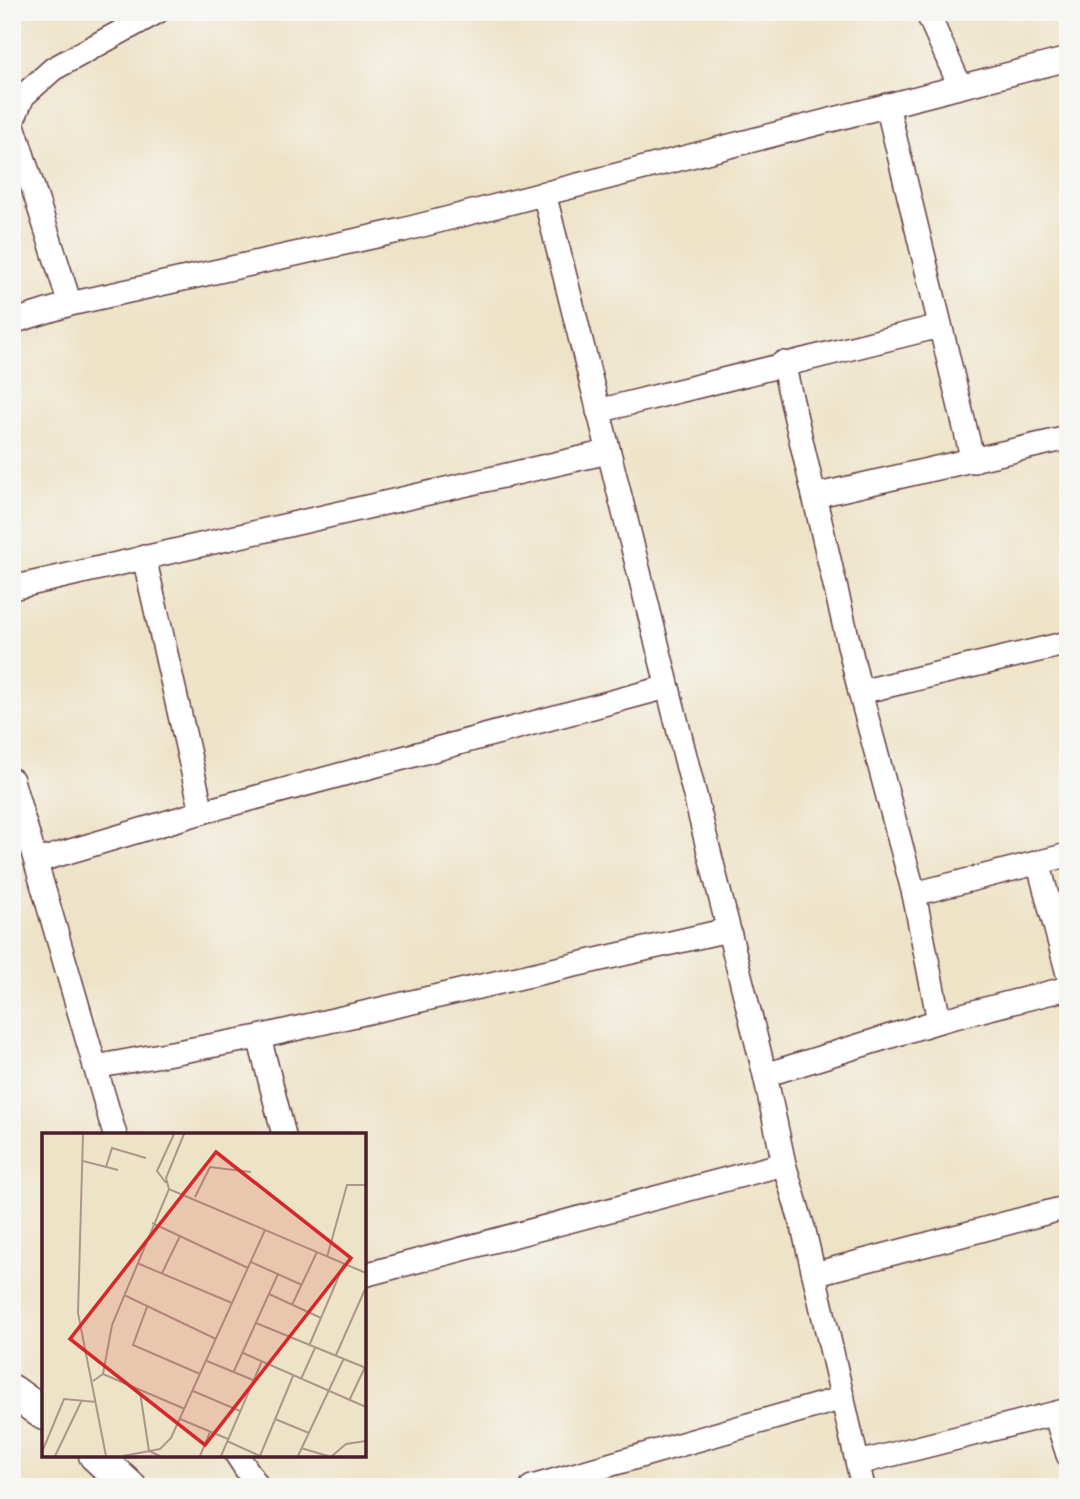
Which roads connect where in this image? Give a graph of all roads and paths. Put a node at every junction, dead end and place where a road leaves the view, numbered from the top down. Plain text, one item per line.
1 (157, 12) edge
2 (927, 12) edge
3 (1068, 59) edge
4 (960, 86) junction
5 (887, 105) junction
6 (12, 122) edge
7 (544, 193) junction
8 (71, 304) junction
9 (12, 322) edge
10 (940, 326) junction
11 (783, 363) junction
12 (598, 411) junction
13 (1068, 438) edge
14 (608, 452) junction
15 (973, 461) junction
16 (814, 496) junction
17 (144, 557) junction
18 (12, 588) edge
19 (1068, 643) edge
20 (667, 687) junction
21 (860, 692) junction
22 (12, 780) edge
23 (202, 812) junction
24 (1068, 855) edge
25 (37, 861) junction
26 (1038, 862) junction
27 (914, 894) junction
28 (728, 930) junction
29 (1068, 974) edge
30 (1068, 988) edge
31 (939, 1021) junction
32 (259, 1037) junction
33 (95, 1067) junction
34 (765, 1075) junction
35 (114, 1133) edge
36 (283, 1133) edge
37 (784, 1164) junction
38 (1068, 1207) edge
39 (366, 1274) edge
40 (814, 1274) junction
41 (12, 1391) edge
42 (843, 1398) junction
43 (42, 1412) edge
44 (1062, 1412) edge
45 (1068, 1455) edge
46 (97, 1457) edge
47 (238, 1457) edge
48 (858, 1463) junction
49 (544, 1485) edge
50 (130, 1487) edge
51 (258, 1487) edge
52 (863, 1487) edge

1 - 6 street
2 - 4 street
3 - 4 street
4 - 5 street
5 - 7 street
5 - 10 street
6 - 8 street
7 - 8 street
7 - 12 street
8 - 9 street
10 - 11 street
10 - 15 street
11 - 12 street
11 - 16 street
12 - 14 street
13 - 15 street
14 - 17 street
14 - 20 street
15 - 16 street
16 - 21 street
17 - 18 street
17 - 23 street
19 - 21 street
20 - 23 street
20 - 28 street
21 - 27 street
22 - 25 street
23 - 25 street
24 - 26 street
25 - 33 street
26 - 27 street
26 - 29 street
27 - 31 street
28 - 32 street
28 - 34 street
30 - 31 street
31 - 34 street
32 - 33 street
32 - 36 street
33 - 35 street
34 - 37 street
37 - 39 street
37 - 40 street
38 - 40 street
40 - 42 street
41 - 43 street
42 - 48 street
42 - 49 street
44 - 45 street
44 - 48 street
46 - 50 street
47 - 51 street
48 - 52 street

